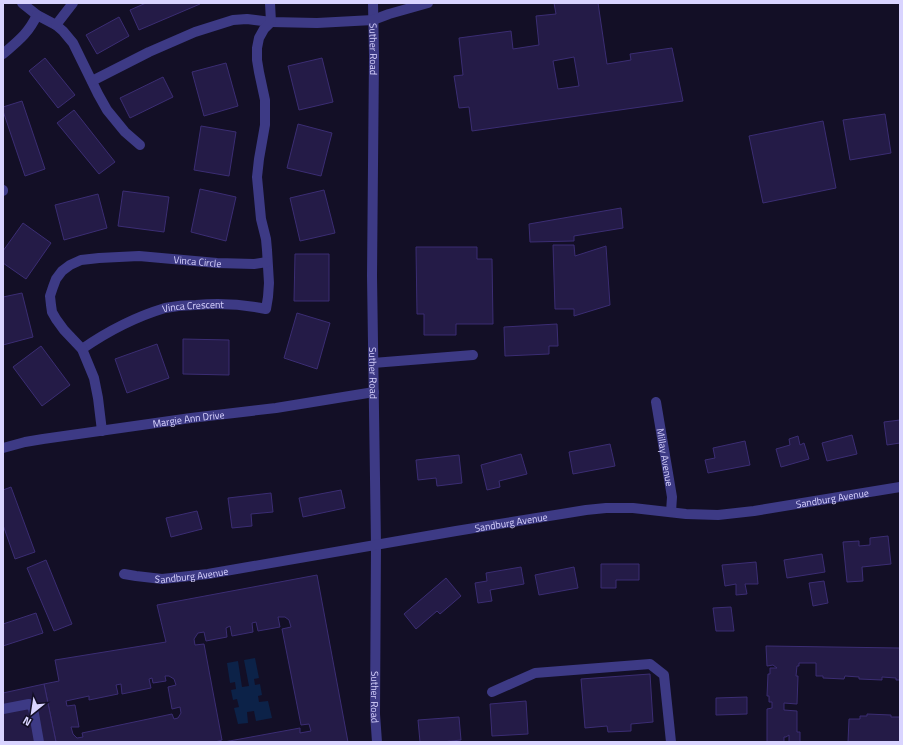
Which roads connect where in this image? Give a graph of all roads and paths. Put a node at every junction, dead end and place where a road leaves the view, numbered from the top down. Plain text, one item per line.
1 (22, 3) edge
2 (73, 3) edge
3 (270, 3) edge
4 (372, 3) edge
5 (428, 3) edge
6 (37, 15) junction
7 (373, 20) junction
8 (270, 22) junction
9 (56, 25) junction
10 (3, 54) edge
11 (92, 81) junction
12 (140, 145) dead end
13 (267, 262) junction
14 (82, 348) junction
15 (473, 355) dead end
16 (373, 363) junction
17 (374, 392) junction
18 (656, 402) dead end
19 (102, 431) junction
20 (3, 448) edge
21 (900, 487) edge
22 (671, 512) junction
23 (376, 545) junction
24 (124, 574) dead end
25 (492, 692) dead end
26 (3, 709) edge
27 (40, 742) edge
28 (377, 742) edge
29 (671, 742) edge

1 - 6 street
2 - 9 street
3 - 8 street
4 - 7 street, Suther Road
5 - 7 street
6 - 9 street
6 - 10 street
7 - 8 street
7 - 16 street, Suther Road
8 - 11 street
8 - 13 street
9 - 11 street
11 - 12 street
13 - 14 street, Vinca Crescent
13 - 14 street, Vinca Circle
14 - 19 street, Vinca Circle
15 - 16 street
16 - 17 street, Suther Road
17 - 19 street, Margie Ann Drive
17 - 23 street, Suther Road
18 - 22 street, Millay Avenue
19 - 20 street, Margie Ann Drive
21 - 22 street, Sandburg Avenue
22 - 23 street, Sandburg Avenue
23 - 24 street, Sandburg Avenue
23 - 28 street, Suther Road
25 - 29 street
26 - 27 street

